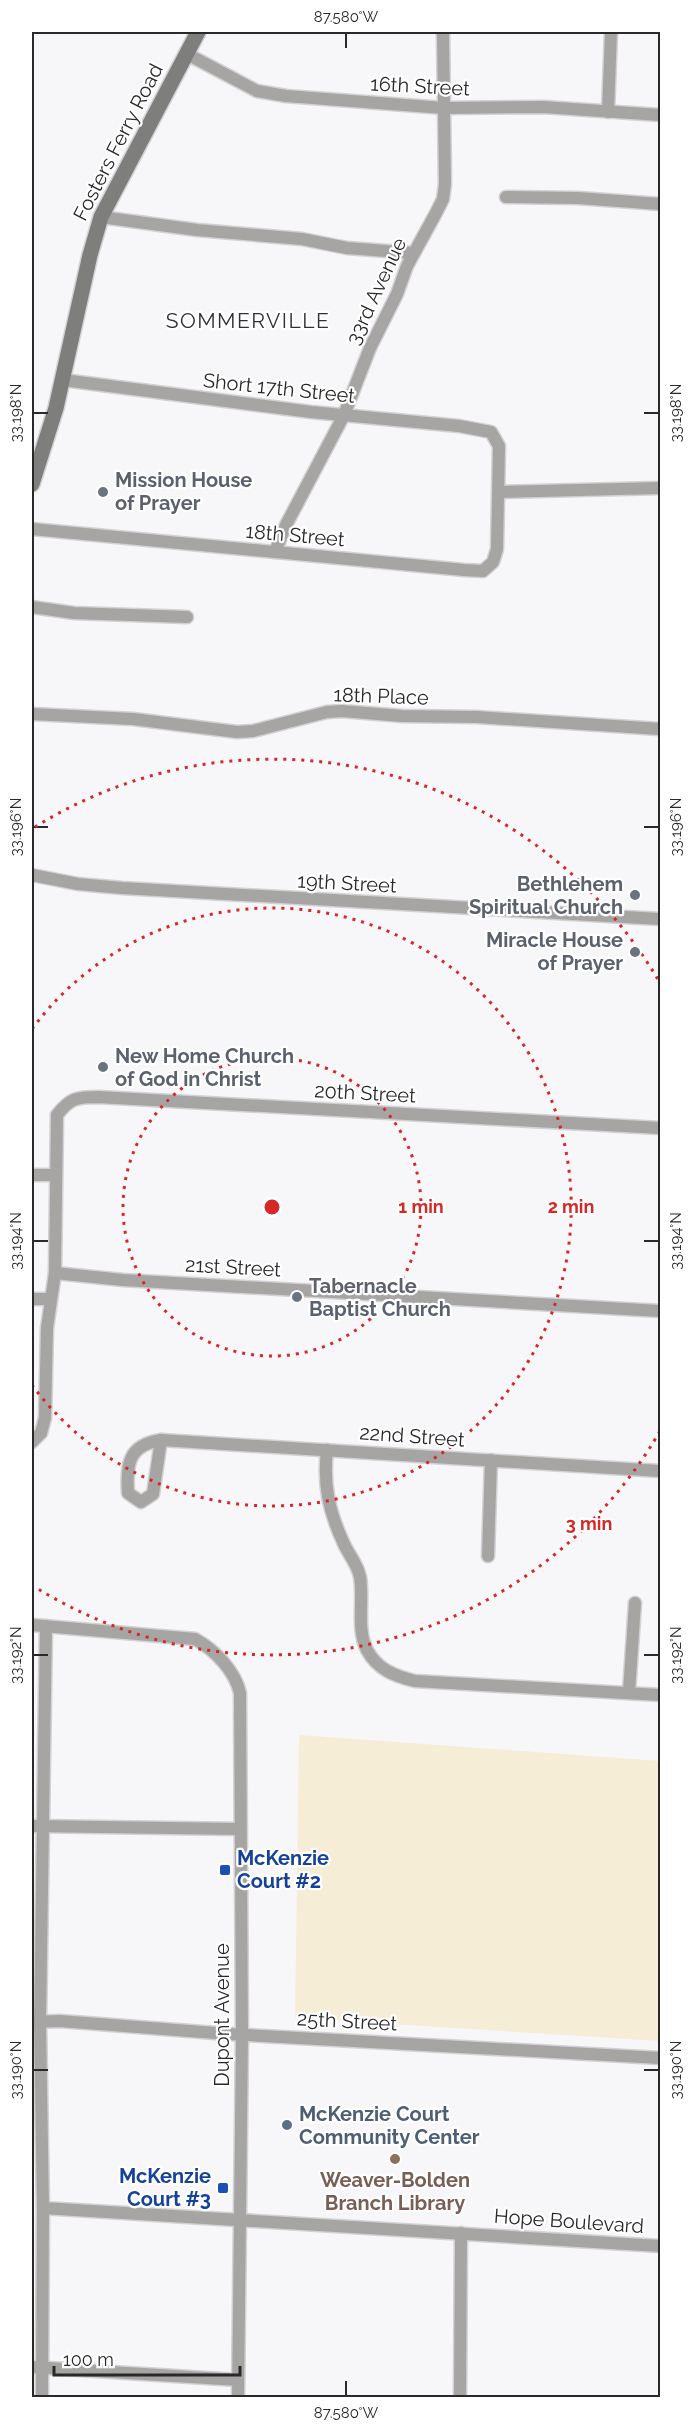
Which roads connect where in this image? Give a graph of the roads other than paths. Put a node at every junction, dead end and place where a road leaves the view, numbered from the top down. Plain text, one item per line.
1 (198, 32) edge
2 (443, 32) edge
3 (611, 32) edge
4 (187, 54) junction
5 (444, 108) junction
6 (608, 112) junction
7 (660, 116) edge
8 (506, 197) dead end
9 (660, 204) edge
10 (101, 217) junction
11 (413, 253) junction
12 (63, 380) junction
13 (344, 415) junction
14 (32, 484) edge
15 (660, 488) edge
16 (499, 492) junction
17 (32, 529) edge
18 (275, 552) junction
19 (32, 607) edge
20 (187, 617) dead end
21 (32, 714) edge
22 (660, 729) edge
23 (32, 875) edge
24 (660, 919) edge
25 (660, 1128) edge
26 (32, 1175) edge
27 (55, 1175) junction
28 (55, 1273) junction
29 (32, 1299) edge
30 (51, 1299) junction
31 (660, 1311) edge
32 (161, 1440) junction
33 (32, 1442) edge
34 (327, 1450) junction
35 (491, 1461) junction
36 (660, 1471) edge
37 (488, 1556) dead end
38 (635, 1603) dead end
39 (32, 1625) edge
40 (46, 1626) junction
41 (629, 1692) junction
42 (660, 1695) edge
43 (37, 1826) edge
44 (240, 1829) junction
45 (36, 2022) edge
46 (242, 2035) junction
47 (660, 2058) edge
48 (43, 2208) junction
49 (240, 2220) junction
50 (461, 2234) junction
51 (660, 2246) edge
52 (37, 2368) edge
53 (238, 2380) junction
54 (42, 2397) edge
55 (238, 2397) edge
56 (460, 2397) edge

1 - 4 street, Fosters Ferry Road
2 - 5 street, 33rd Avenue
3 - 6 street
4 - 5 street, 16th Street
4 - 10 street, Fosters Ferry Road
5 - 6 street, 16th Street
5 - 11 street, 33rd Avenue
6 - 7 street, 16th Street
8 - 9 street
10 - 11 street
10 - 12 street, Fosters Ferry Road
11 - 13 street, 33rd Avenue
12 - 13 street, Short 17th Street
12 - 14 street, Fosters Ferry Road
13 - 16 street, Short 17th Street
13 - 18 street, 33rd Avenue
15 - 16 street
16 - 18 street, 18th Street
17 - 18 street, 18th Street
19 - 20 street
21 - 22 street, 18th Place
23 - 24 street, 19th Street
25 - 27 street, 20th Street
26 - 27 street
27 - 28 street
28 - 30 street
28 - 31 street, 21st Street
29 - 30 street
30 - 33 street
32 - 32 street, 22nd Street
32 - 34 street, 22nd Street
34 - 35 street, 22nd Street
34 - 41 street
35 - 36 street, 22nd Street
35 - 37 street
38 - 41 street
39 - 40 street
40 - 43 street
40 - 44 street, Dupont Avenue
41 - 42 street
43 - 44 street
43 - 45 street
44 - 46 street, Dupont Avenue
45 - 46 street, 25th Street
45 - 48 street
46 - 47 street, 25th Street
46 - 49 street, Dupont Avenue
48 - 49 street, Hope Boulevard
48 - 52 street
49 - 50 street, Hope Boulevard
49 - 53 street, Dupont Avenue
50 - 51 street, Hope Boulevard
50 - 56 street
52 - 53 street
52 - 54 street
53 - 55 street, Dupont Avenue

